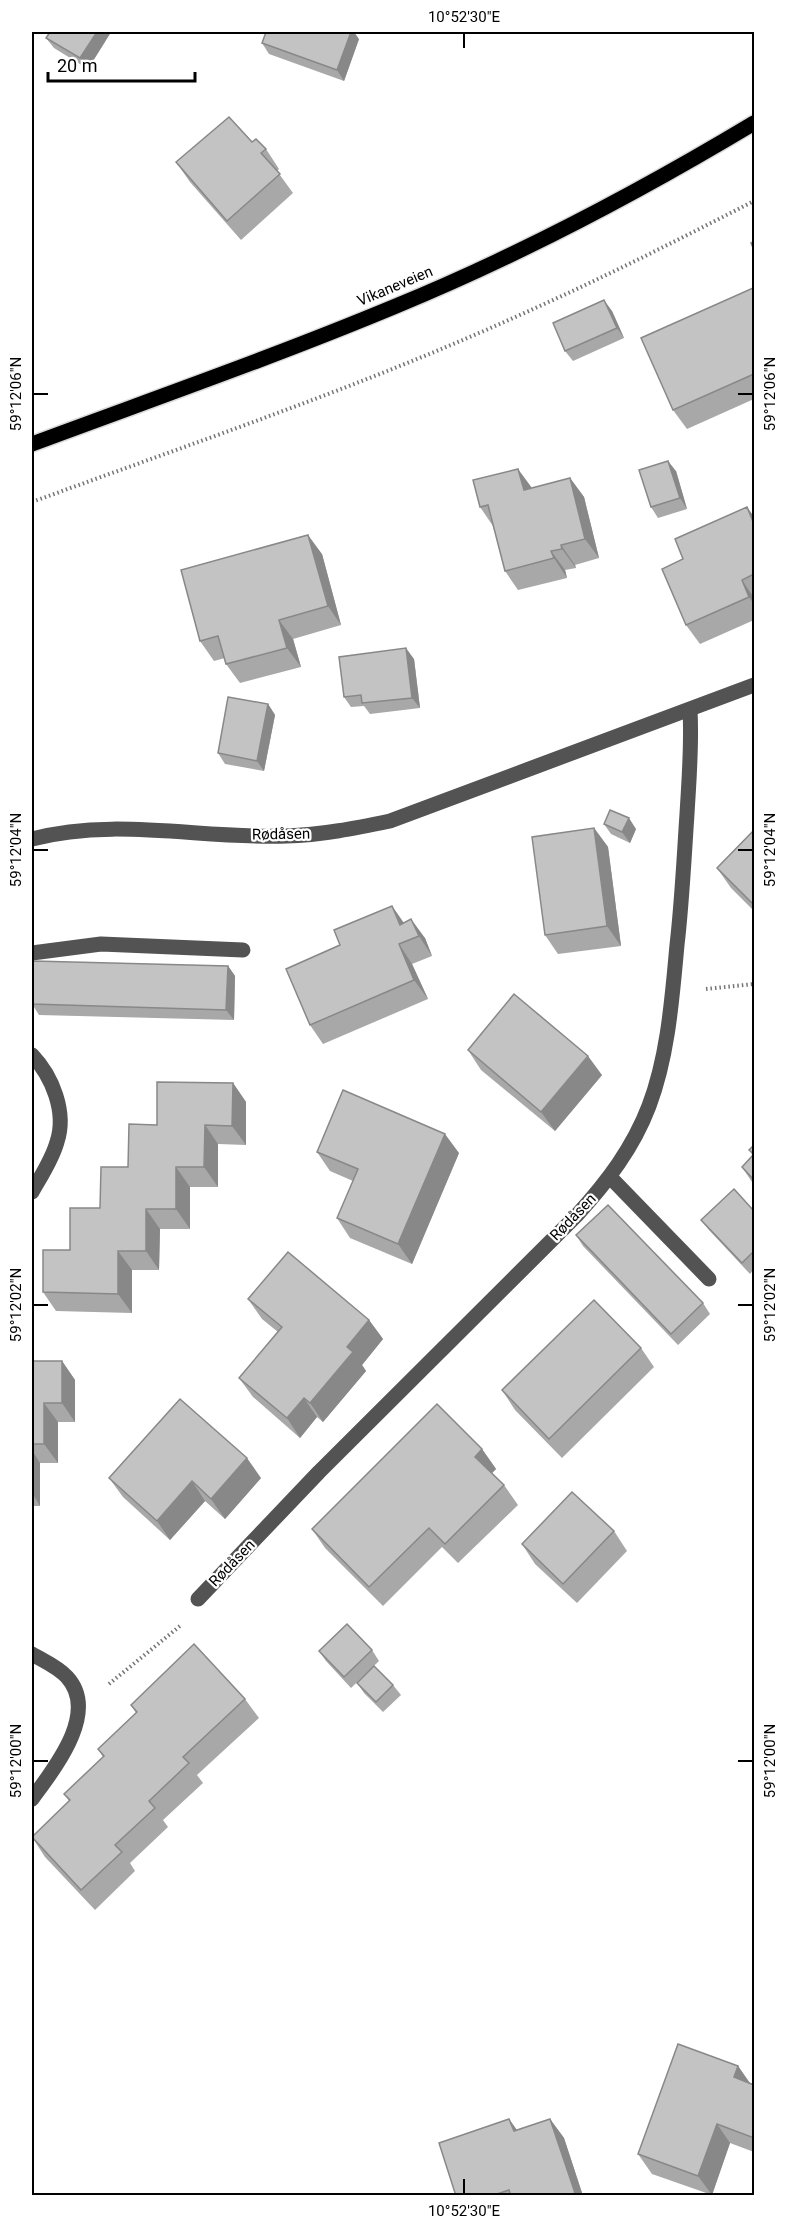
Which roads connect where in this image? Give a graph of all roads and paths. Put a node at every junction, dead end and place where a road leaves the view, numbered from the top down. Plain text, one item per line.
1 (754, 123) edge
2 (754, 201) edge
3 (32, 444) edge
4 (32, 502) edge
5 (754, 685) edge
6 (690, 710) junction
7 (32, 839) edge
8 (243, 950) dead end
9 (32, 953) edge
10 (754, 984) edge
11 (673, 991) junction
12 (32, 1055) edge
13 (610, 1177) junction
14 (32, 1192) edge
15 (709, 1279) dead end
16 (198, 1599) joint
17 (32, 1654) edge
18 (77, 1702) junction
19 (32, 1799) edge

1 - 3 main road, Vikaneveien
2 - 4 path
5 - 6 street, Rødåsen
6 - 7 street, Rødåsen
6 - 11 street, Rødåsen
8 - 9 street
10 - 11 path
11 - 13 street, Rødåsen
12 - 14 street
13 - 15 street
13 - 16 street, Rødåsen
16 - 18 path
17 - 18 street
18 - 19 street

